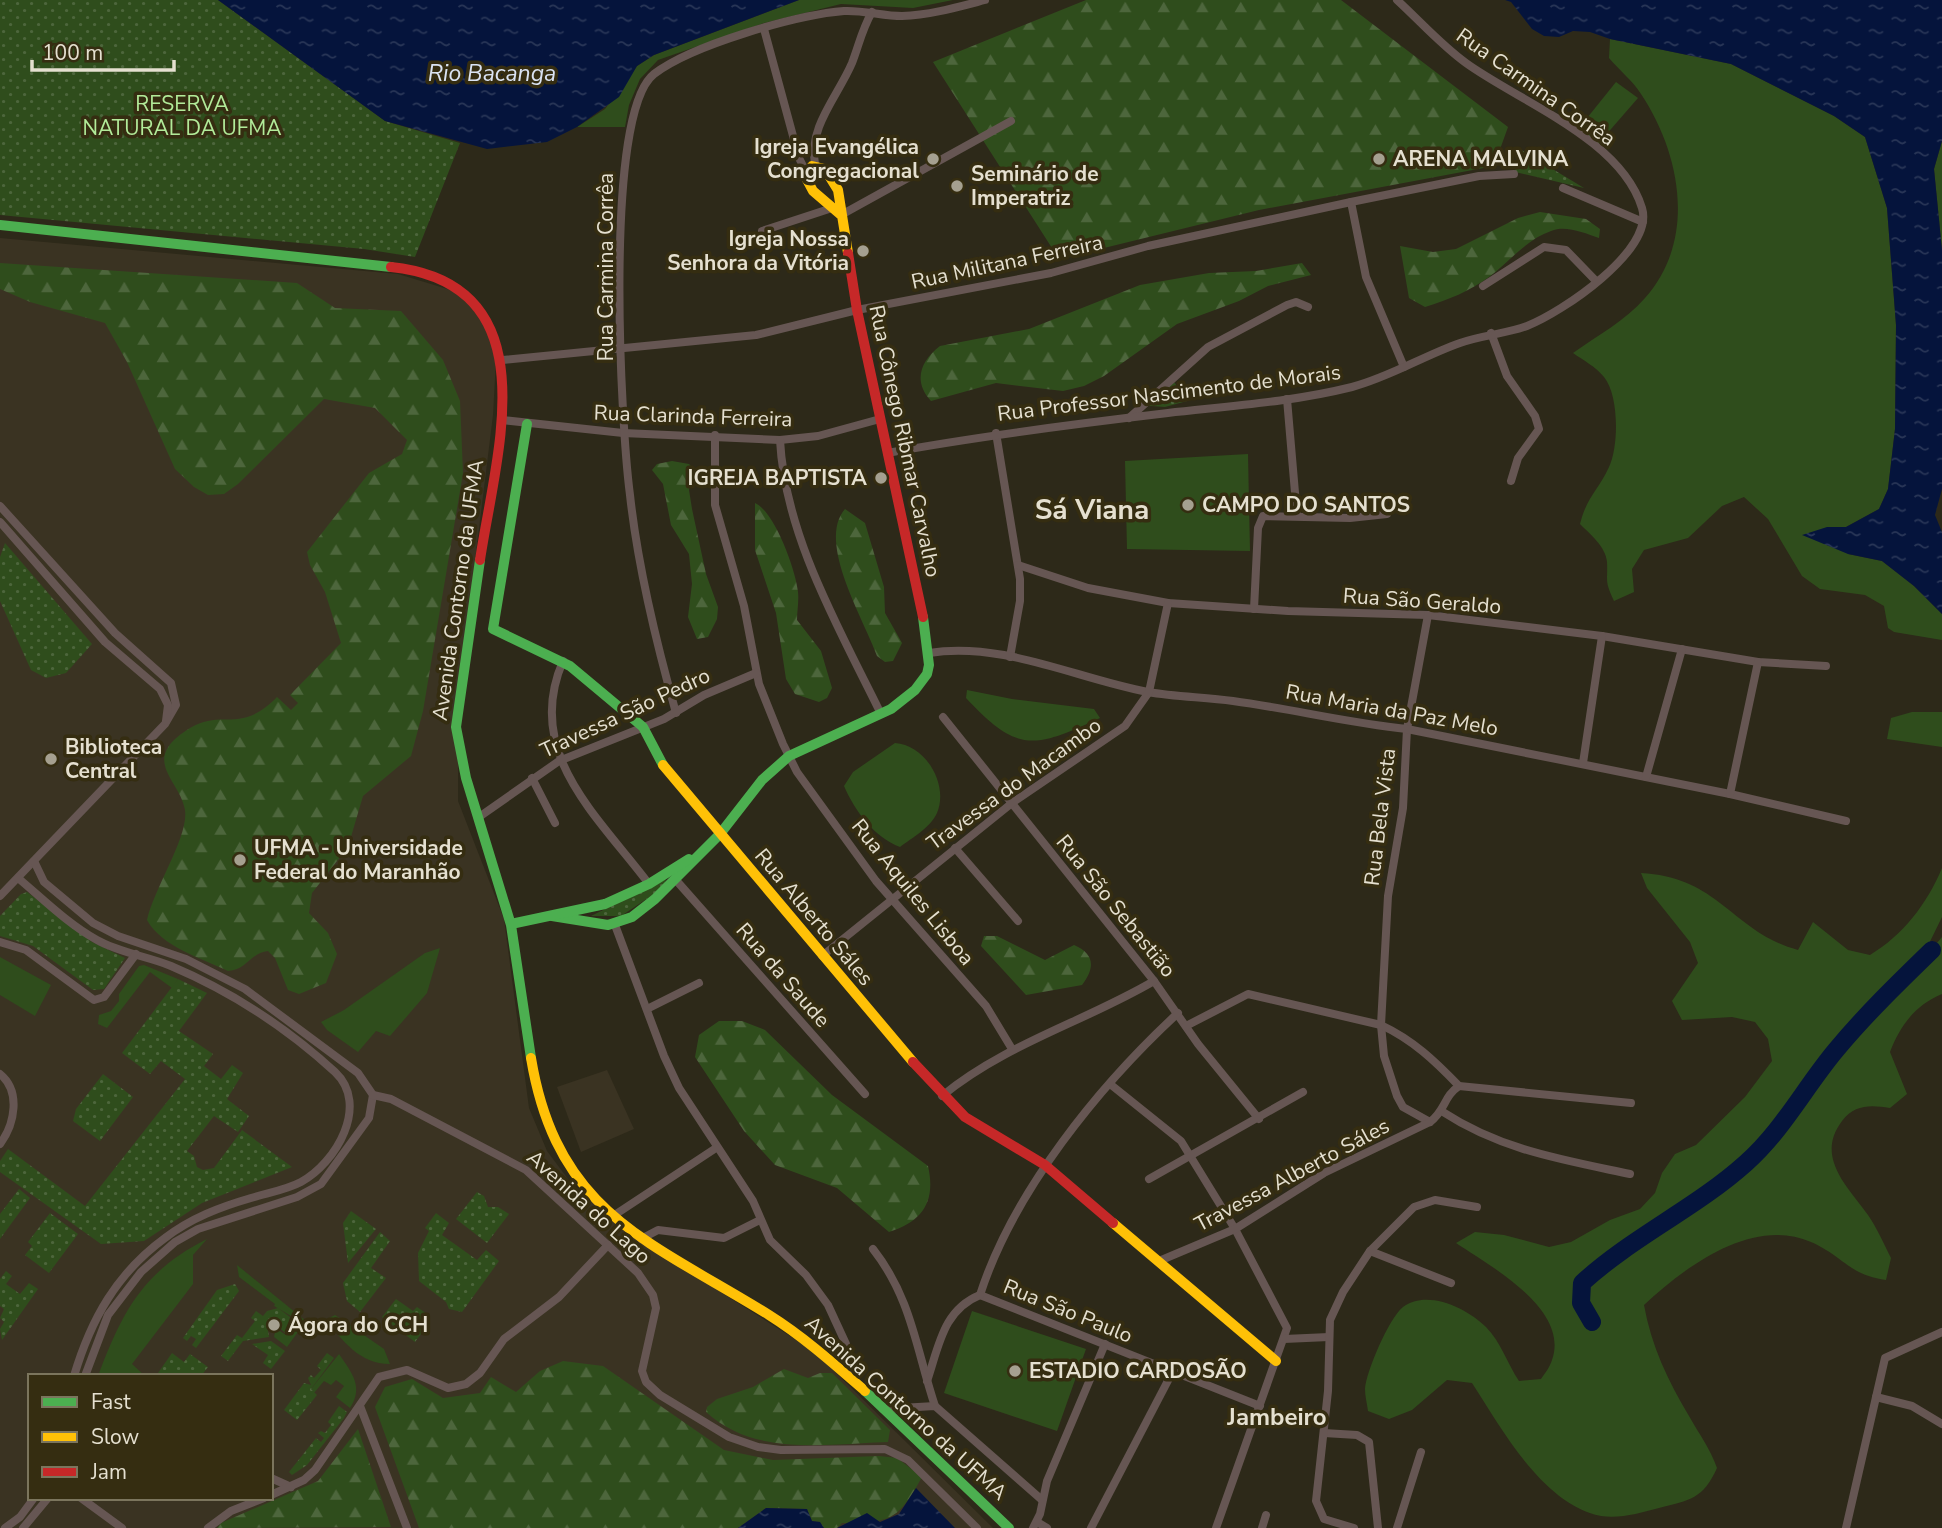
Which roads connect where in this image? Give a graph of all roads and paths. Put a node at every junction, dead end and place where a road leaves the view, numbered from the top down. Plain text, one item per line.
1 (985, 0) edge
2 (1397, 0) edge
3 (872, 12) junction
4 (764, 29) junction
5 (1012, 121) dead end
6 (811, 168) junction
7 (1514, 174) dead end
8 (1563, 188) dead end
9 (1352, 202) junction
10 (837, 211) junction
11 (1643, 222) junction
12 (0, 225) edge
13 (762, 231) dead end
14 (1595, 281) junction
15 (1483, 286) dead end
16 (1308, 307) dead end
17 (857, 310) junction
18 (1492, 333) junction
19 (623, 348) junction
20 (503, 360) junction
21 (1404, 367) junction
22 (1287, 399) junction
23 (1129, 418) junction
24 (880, 419) junction
25 (502, 420) junction
26 (527, 424) junction
27 (624, 433) junction
28 (996, 433) junction
29 (715, 435) junction
30 (780, 440) junction
31 (887, 453) junction
32 (1511, 481) dead end
33 (0, 506) edge
34 (1387, 514) dead end
35 (1297, 516) junction
36 (0, 523) edge
37 (1018, 565) junction
38 (1168, 603) junction
39 (1254, 609) junction
40 (1428, 615) junction
41 (1602, 636) junction
42 (1682, 649) junction
43 (929, 653) junction
44 (1010, 657) junction
45 (563, 661) junction
46 (1758, 662) junction
47 (1826, 666) dead end
48 (756, 673) junction
49 (1149, 692) junction
50 (676, 713) junction
51 (881, 714) junction
52 (943, 717) dead end
53 (165, 724) junction
54 (643, 727) junction
55 (1407, 729) junction
56 (789, 756) junction
57 (559, 761) junction
58 (1583, 763) junction
59 (1646, 776) junction
60 (532, 778) junction
61 (1730, 794) junction
62 (1012, 803) junction
63 (479, 817) junction
64 (1846, 821) dead end
65 (555, 823) dead end
66 (720, 834) junction
67 (706, 848) junction
68 (955, 848) junction
69 (34, 860) junction
70 (18, 878) junction
71 (675, 879) junction
72 (649, 884) junction
73 (0, 896) edge
74 (891, 898) junction
75 (552, 916) junction
76 (1018, 921) dead end
77 (511, 924) junction
78 (615, 925) junction
79 (118, 936) junction
80 (0, 942) edge
81 (112, 947) junction
82 (136, 954) junction
83 (822, 956) junction
84 (1154, 981) junction
85 (699, 983) dead end
86 (647, 1009) junction
87 (1178, 1013) junction
88 (1381, 1025) junction
89 (1186, 1026) junction
90 (1012, 1049) junction
91 (0, 1074) edge
92 (1110, 1084) junction
93 (1459, 1086) junction
94 (1303, 1092) dead end
95 (373, 1094) junction
96 (865, 1094) dead end
97 (942, 1096) junction
98 (1630, 1103) dead end
99 (1443, 1112) junction
100 (1259, 1119) junction
101 (1430, 1122) junction
102 (1, 1140) edge
103 (716, 1148) junction
104 (1190, 1156) junction
105 (1045, 1165) junction
106 (1630, 1174) dead end
107 (1149, 1178) dead end
108 (1477, 1207) dead end
109 (613, 1216) junction
110 (760, 1220) junction
111 (1235, 1229) junction
112 (641, 1239) junction
113 (608, 1245) junction
114 (873, 1249) dead end
115 (1370, 1251) junction
116 (1159, 1261) junction
117 (1451, 1283) dead end
118 (979, 1295) junction
119 (1941, 1335) edge
120 (1329, 1337) junction
121 (1284, 1339) junction
122 (1105, 1344) junction
123 (1276, 1362) junction
124 (1173, 1371) junction
125 (75, 1374) edge
126 (86, 1374) edge
127 (851, 1379) junction
128 (927, 1381) junction
129 (1876, 1397) junction
130 (360, 1406) junction
131 (934, 1406) junction
132 (1260, 1406) junction
133 (883, 1409) junction
134 (1942, 1424) edge
135 (1324, 1433) junction
136 (1421, 1452) dead end
137 (273, 1479) edge
138 (290, 1487) junction
139 (273, 1494) edge
140 (33, 1500) edge
141 (46, 1500) edge
142 (85, 1500) edge
143 (259, 1500) edge
144 (1042, 1500) junction
145 (1265, 1515) dead end
146 (1035, 1525) edge
147 (1334, 1526) edge
148 (5, 1528) edge
149 (23, 1528) edge
150 (122, 1528) edge
151 (208, 1528) edge
152 (407, 1528) edge
153 (977, 1528) edge
154 (1009, 1528) edge
155 (1047, 1528) edge
156 (1091, 1528) edge
157 (1216, 1528) edge
158 (1262, 1528) edge
159 (1354, 1528) edge
160 (1378, 1528) edge
161 (1397, 1528) edge
162 (1846, 1528) edge

1 - 3 street, Rua Carmina Corrêa
2 - 11 street, Rua Carmina Corrêa
3 - 4 street, Rua Carmina Corrêa
3 - 6 street
4 - 6 street, Rua Cônego Ribmar Carvalho
4 - 19 street, Rua Carmina Corrêa
5 - 10 street
6 - 10 street, Rua Cônego Ribmar Carvalho
6 - 10 street, Rua Cônego Ribmar Carvalho
7 - 9 street, Rua Militana Ferreira
8 - 11 street
9 - 17 street, Rua Militana Ferreira
9 - 21 street
10 - 13 street
10 - 17 street, Rua Cônego Ribmar Carvalho
11 - 14 street
12 - 20 street, Avenida Contorno da UFMA
14 - 15 street
14 - 18 street, Rua Professor Nascimento de Morais
16 - 23 street
17 - 19 street, Rua Militana Ferreira
17 - 24 street, Rua Cônego Ribmar Carvalho
18 - 21 street, Rua Professor Nascimento de Morais
18 - 32 street
19 - 20 street, Rua Militana Ferreira
19 - 27 street, Rua Carmina Corrêa
20 - 25 street, Avenida Contorno da UFMA
21 - 22 street, Rua Professor Nascimento de Morais
22 - 23 street, Rua Professor Nascimento de Morais
22 - 35 street
23 - 28 street, Rua Professor Nascimento de Morais
24 - 30 street, Rua Clarinda Ferreira
24 - 31 street, Rua Cônego Ribmar Carvalho
25 - 26 street, Rua Clarinda Ferreira
25 - 63 street, Avenida Contorno da UFMA
26 - 27 street, Rua Clarinda Ferreira
26 - 45 street, Rua Alberto Sáles
27 - 29 street, Rua Clarinda Ferreira
27 - 50 street, Rua Carmina Corrêa
28 - 31 street, Rua Professor Nascimento de Morais
28 - 37 street
29 - 30 street, Rua Clarinda Ferreira
29 - 48 street, Rua Aquiles Lisboa
30 - 51 street
31 - 43 street, Rua Cônego Ribmar Carvalho
33 - 53 street
34 - 35 street
35 - 39 street
36 - 53 street
37 - 38 street, Rua São Geraldo
37 - 44 street
38 - 39 street, Rua São Geraldo
38 - 49 street, Travessa do Macambo
39 - 40 street, Rua São Geraldo
40 - 41 street, Rua São Geraldo
40 - 55 street, Rua Bela Vista
41 - 42 street, Rua São Geraldo
41 - 58 street
42 - 46 street, Rua São Geraldo
42 - 59 street
43 - 44 street, Rua Maria da Paz Melo
43 - 51 street, Rua Cônego Ribmar Carvalho
44 - 49 street, Rua Maria da Paz Melo
45 - 54 street, Rua Alberto Sáles
45 - 57 street
46 - 47 street, Rua São Geraldo
46 - 61 street
48 - 50 street, Travessa São Pedro
48 - 56 street, Rua Aquiles Lisboa
49 - 55 street, Rua Maria da Paz Melo
49 - 62 street, Travessa do Macambo
50 - 54 street, Travessa São Pedro
51 - 56 street
52 - 62 street, Rua São Sebastião
53 - 69 street
54 - 57 street, Travessa São Pedro
54 - 66 street, Rua Alberto Sáles
55 - 58 street, Rua Maria da Paz Melo
55 - 88 street, Rua Bela Vista
56 - 66 street
56 - 74 street, Rua Aquiles Lisboa
57 - 60 street, Travessa São Pedro
57 - 72 street
58 - 59 street, Rua Maria da Paz Melo
59 - 61 street, Rua Maria da Paz Melo
60 - 63 street, Travessa São Pedro
60 - 65 street
61 - 64 street, Rua Maria da Paz Melo
62 - 68 street, Travessa do Macambo
62 - 84 street, Rua São Sebastião
63 - 77 street, Avenida Contorno da UFMA
66 - 67 street
66 - 83 street, Rua Alberto Sáles
67 - 71 street
67 - 72 street
68 - 74 street, Travessa do Macambo
68 - 76 street
69 - 70 street
69 - 79 street
70 - 73 street
70 - 81 street
71 - 78 street
71 - 96 street, Rua da Saude
72 - 75 street
74 - 83 street, Travessa do Macambo
74 - 90 street, Rua Aquiles Lisboa
75 - 77 street
75 - 78 street
77 - 109 street, Avenida Contorno da UFMA
78 - 86 street
79 - 81 street
79 - 95 street
80 - 82 street
81 - 82 street
82 - 125 street
83 - 97 street, Rua Alberto Sáles
84 - 87 street, Rua São Sebastião
84 - 90 street
85 - 86 street
86 - 103 street
87 - 89 street, Rua São Sebastião
87 - 92 street
88 - 89 street
88 - 93 street
88 - 101 street, Rua Bela Vista
89 - 100 street, Rua São Sebastião
90 - 97 street
91 - 102 street
92 - 104 street
92 - 105 street
93 - 98 street
93 - 99 street, Travessa Alberto Sáles
94 - 100 street
95 - 113 street, Avenida do Lago
95 - 126 street
97 - 105 street, Rua Alberto Sáles
99 - 101 street, Travessa Alberto Sáles
99 - 106 street
100 - 104 street
101 - 111 street, Travessa Alberto Sáles
103 - 109 street
103 - 110 street
104 - 107 street
104 - 111 street
105 - 116 street, Rua Alberto Sáles
105 - 118 street
108 - 115 street
109 - 112 street, Avenida Contorno da UFMA
110 - 112 street
110 - 127 street
111 - 116 street, Travessa Alberto Sáles
111 - 121 street
112 - 127 street, Avenida Contorno da UFMA
113 - 130 street
113 - 153 street, Avenida do Lago
114 - 128 street
115 - 117 street
115 - 120 street
116 - 123 street, Rua Alberto Sáles
118 - 122 street, Rua São Paulo
118 - 128 street
119 - 129 street
120 - 121 street
120 - 135 street
121 - 123 street
122 - 124 street, Rua São Paulo
122 - 144 street
123 - 132 street
124 - 132 street, Rua São Paulo
124 - 156 street
127 - 133 street, Avenida Contorno da UFMA
128 - 131 street
129 - 134 street
129 - 162 street
130 - 138 street
130 - 152 street
131 - 133 street
131 - 144 street
132 - 157 street
133 - 154 street, Avenida Contorno da UFMA
135 - 147 street
135 - 160 street
136 - 161 street
137 - 138 street
138 - 139 street
140 - 148 street
141 - 149 street
142 - 150 street
143 - 151 street
144 - 146 street
145 - 158 street
146 - 155 street
147 - 159 street

